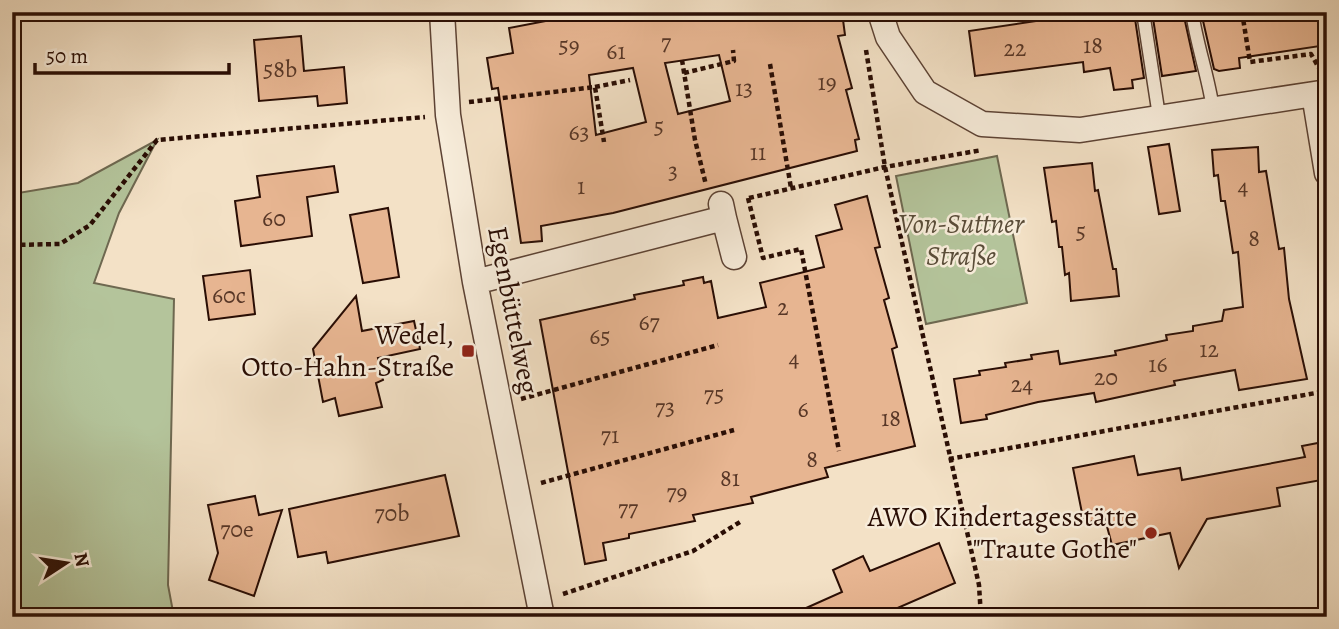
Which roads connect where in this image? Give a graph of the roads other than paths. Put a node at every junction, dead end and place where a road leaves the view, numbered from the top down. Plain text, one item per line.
1 (442, 12) edge
2 (880, 12) edge
3 (1143, 12) edge
4 (1192, 12) edge
5 (1321, 87) edge
6 (1213, 109) junction
7 (1158, 116) junction
8 (1327, 173) edge
9 (734, 257) dead end
10 (475, 282) junction
11 (540, 610) edge

1 - 10 street, Egenbüttelweg
2 - 7 street
3 - 7 lane
4 - 6 lane
5 - 6 street
5 - 8 street
6 - 7 street
9 - 10 street
10 - 11 street, Egenbüttelweg

